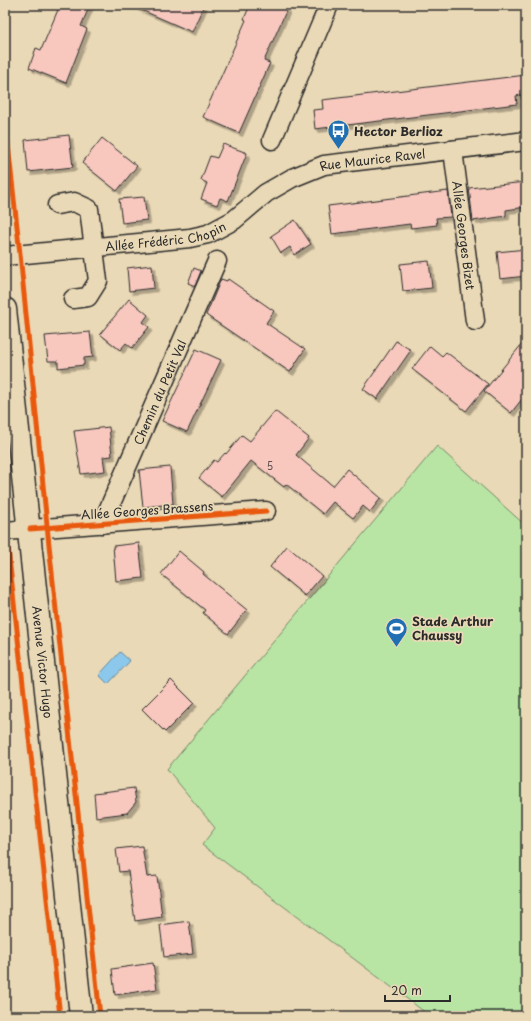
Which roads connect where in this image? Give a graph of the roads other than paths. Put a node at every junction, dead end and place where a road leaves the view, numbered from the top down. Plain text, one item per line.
1 (329, 5) edge
2 (272, 140) dead end
3 (526, 141) edge
4 (453, 150) junction
5 (57, 205) dead end
6 (234, 220) joint
7 (94, 247) junction
8 (5, 256) edge
9 (217, 261) dead end
10 (73, 299) dead end
11 (5, 309) edge
12 (475, 321) dead end
13 (266, 511) dead end
14 (102, 524) junction
15 (30, 529) junction
16 (5, 531) edge
17 (81, 1016) edge

1 - 2 street
3 - 4 street, Rue Maurice Ravel
4 - 6 street, Rue Maurice Ravel
4 - 12 street, Allée Georges Bizet
5 - 7 street, Allée Frédéric Chopin
6 - 7 street, Allée Frédéric Chopin
7 - 8 street, Allée Frédéric Chopin
7 - 10 street, Allée Frédéric Chopin
9 - 14 street, Chemin du Petit Val
11 - 15 main road, Avenue Victor Hugo
13 - 14 street, Allée Georges Brassens
14 - 15 street, Allée Georges Brassens
15 - 16 street, Allée Georges Brassens
15 - 17 main road, Avenue Victor Hugo

